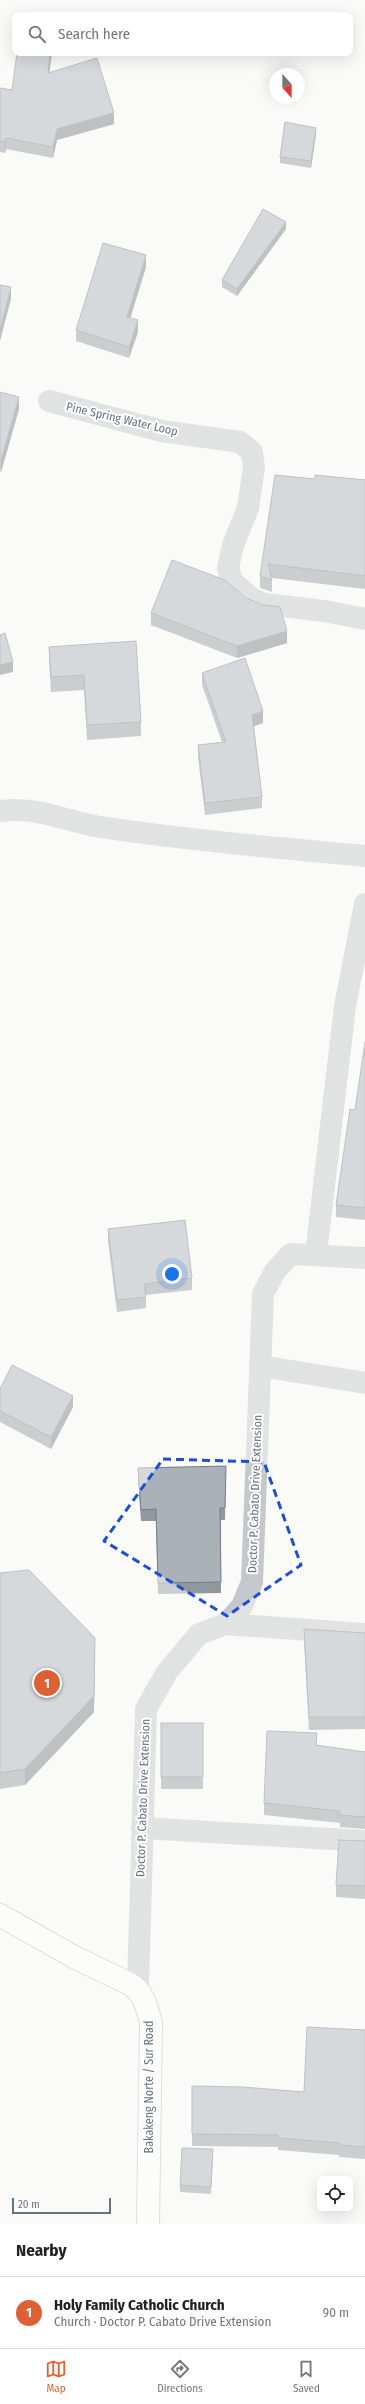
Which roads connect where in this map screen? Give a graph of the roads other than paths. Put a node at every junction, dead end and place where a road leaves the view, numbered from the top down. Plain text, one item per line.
1 (49, 402) dead end
2 (365, 619) edge
3 (0, 811) edge
4 (365, 856) edge
5 (365, 904) edge
6 (316, 1254) junction
7 (365, 1258) edge
8 (260, 1366) junction
9 (365, 1383) edge
10 (226, 1624) junction
11 (365, 1634) edge
12 (142, 1828) junction
13 (365, 1841) edge
14 (0, 1915) edge
15 (138, 1989) junction
16 (148, 2224) edge

1 - 2 street, Pine Spring Water Loop
3 - 4 street
5 - 6 street
6 - 7 street, Doctor P. Cabato Drive Extension
6 - 8 street, Doctor P. Cabato Drive Extension
8 - 9 street
8 - 10 street, Doctor P. Cabato Drive Extension
10 - 11 street
10 - 12 street, Doctor P. Cabato Drive Extension
12 - 13 street
12 - 15 street, Doctor P. Cabato Drive Extension
14 - 15 main road
15 - 16 main road, Bakakeng Norte / Sur Road

